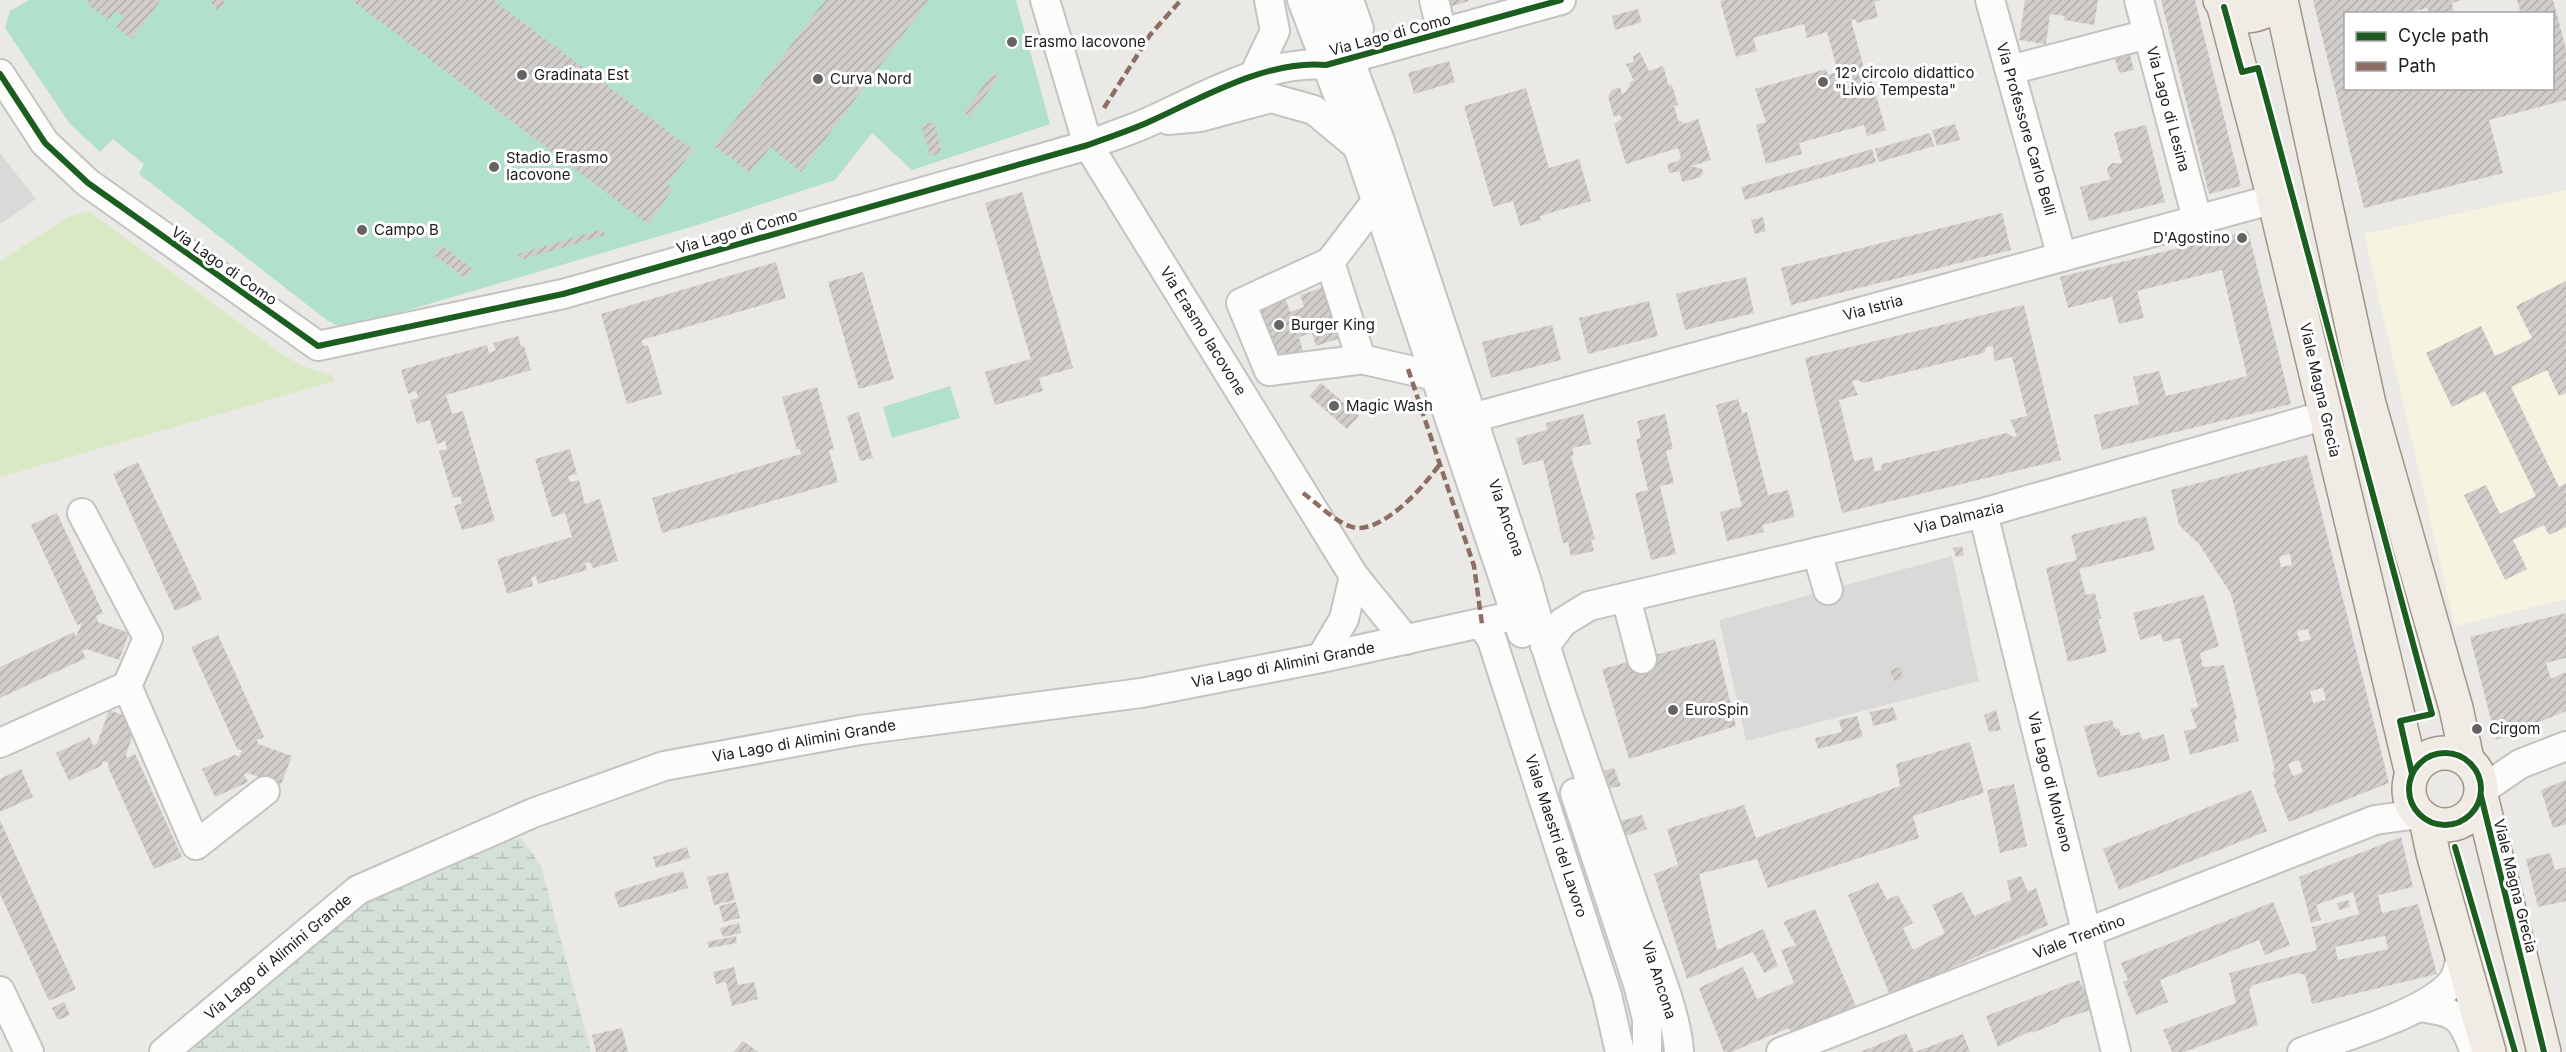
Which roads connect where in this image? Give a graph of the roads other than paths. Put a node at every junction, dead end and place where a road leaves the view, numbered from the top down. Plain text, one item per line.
1 (1045, 0) edge
2 (1269, 0) edge
3 (1302, 0) edge
4 (1327, 0) edge
5 (1349, 0) edge
6 (1434, 0) edge
7 (1561, 0) edge
8 (1990, 0) edge
9 (2139, 0) edge
10 (2280, 0) edge
11 (2222, 3) edge
12 (1442, 33) junction
13 (2148, 34) junction
14 (1337, 62) junction
15 (2010, 70) junction
16 (0, 74) edge
17 (1262, 87) junction
18 (1088, 145) junction
19 (1358, 147) junction
20 (2274, 199) junction
21 (1375, 202) junction
22 (2197, 219) junction
23 (2062, 257) junction
24 (1329, 262) junction
25 (1365, 359) junction
26 (1435, 376) junction
27 (2326, 415) junction
28 (1472, 418) junction
29 (82, 513) dead end
30 (1983, 513) junction
31 (1817, 552) junction
32 (1354, 576) junction
33 (1527, 582) junction
34 (1828, 590) dead end
35 (1626, 598) junction
36 (1589, 606) junction
37 (1516, 615) junction
38 (1482, 624) junction
39 (1406, 640) junction
40 (1545, 646) junction
41 (1321, 658) junction
42 (1642, 658) dead end
43 (127, 686) junction
44 (0, 743) edge
45 (2566, 746) edge
46 (2476, 778) junction
47 (265, 791) dead end
48 (2417, 799) junction
49 (2088, 934) junction
50 (2462, 954) junction
51 (0, 991) edge
52 (2420, 1007) junction
53 (1682, 1048) edge
54 (29, 1052) edge
55 (165, 1052) edge
56 (1620, 1052) edge
57 (1647, 1052) edge
58 (1781, 1052) edge
59 (2116, 1052) edge
60 (2302, 1052) edge
61 (2475, 1052) edge
62 (2489, 1052) edge
63 (2544, 1052) edge

1 - 18 street, Via Erasmo Iacovone
2 - 17 street
3 - 14 street
4 - 14 street
5 - 14 street
6 - 12 street
7 - 12 street, Via Lago di Como
8 - 15 street, Via Professore Carlo Belli
9 - 13 street, Via Lago di Lesina
10 - 11 main road, Viale Magna Grecia
10 - 46 main road, Viale Magna Grecia
11 - 20 main road, Viale Magna Grecia
12 - 14 street, Via Lago di Como
13 - 15 street
13 - 22 street, Via Lago di Lesina
14 - 17 street, Via Lago di Como
14 - 19 street, Via Ancona
14 - 28 street, Via Ancona
15 - 23 street, Via Professore Carlo Belli
16 - 18 street, Via Lago di Como
17 - 18 street, Via Lago di Como
17 - 19 street
18 - 32 street, Via Erasmo Iacovone
19 - 21 street, Via Ancona
20 - 22 street, Via Istria
20 - 27 main road, Viale Magna Grecia
21 - 24 street
21 - 26 street, Via Ancona
22 - 23 street, Via Istria
23 - 28 street, Via Istria
24 - 25 street
24 - 25 street
25 - 26 street
26 - 37 street, Via Ancona
27 - 30 street, Via Dalmazia
27 - 48 main road, Viale Magna Grecia
28 - 33 street, Via Ancona
29 - 43 street
30 - 31 street, Via Dalmazia
30 - 49 street, Via Lago di Molveno
31 - 34 street
31 - 35 street, Via Dalmazia
32 - 39 street, Via Erasmo Iacovone
32 - 41 street
33 - 36 street, Via Dalmazia
33 - 40 street, Via Ancona
35 - 36 street, Via Dalmazia
35 - 42 street
36 - 40 street, Via Dalmazia
37 - 38 street, Via Lago di Alimini Grande
37 - 57 street, Via Ancona
38 - 39 street, Via Lago di Alimini Grande
38 - 56 street, Viale Maestri del Lavoro
39 - 41 street, Via Lago di Alimini Grande
40 - 53 street, Via Ancona
41 - 55 street, Via Lago di Alimini Grande
43 - 44 street
43 - 47 street
45 - 46 street
46 - 48 main road
46 - 48 main road
46 - 63 main road, Viale Magna Grecia
48 - 49 street, Viale Trentino
48 - 50 main road, Viale Magna Grecia
49 - 58 street, Viale Trentino
49 - 59 street, Via Lago di Molveno
50 - 52 street
50 - 62 main road, Viale Magna Grecia
51 - 54 street
52 - 60 street
52 - 61 street

